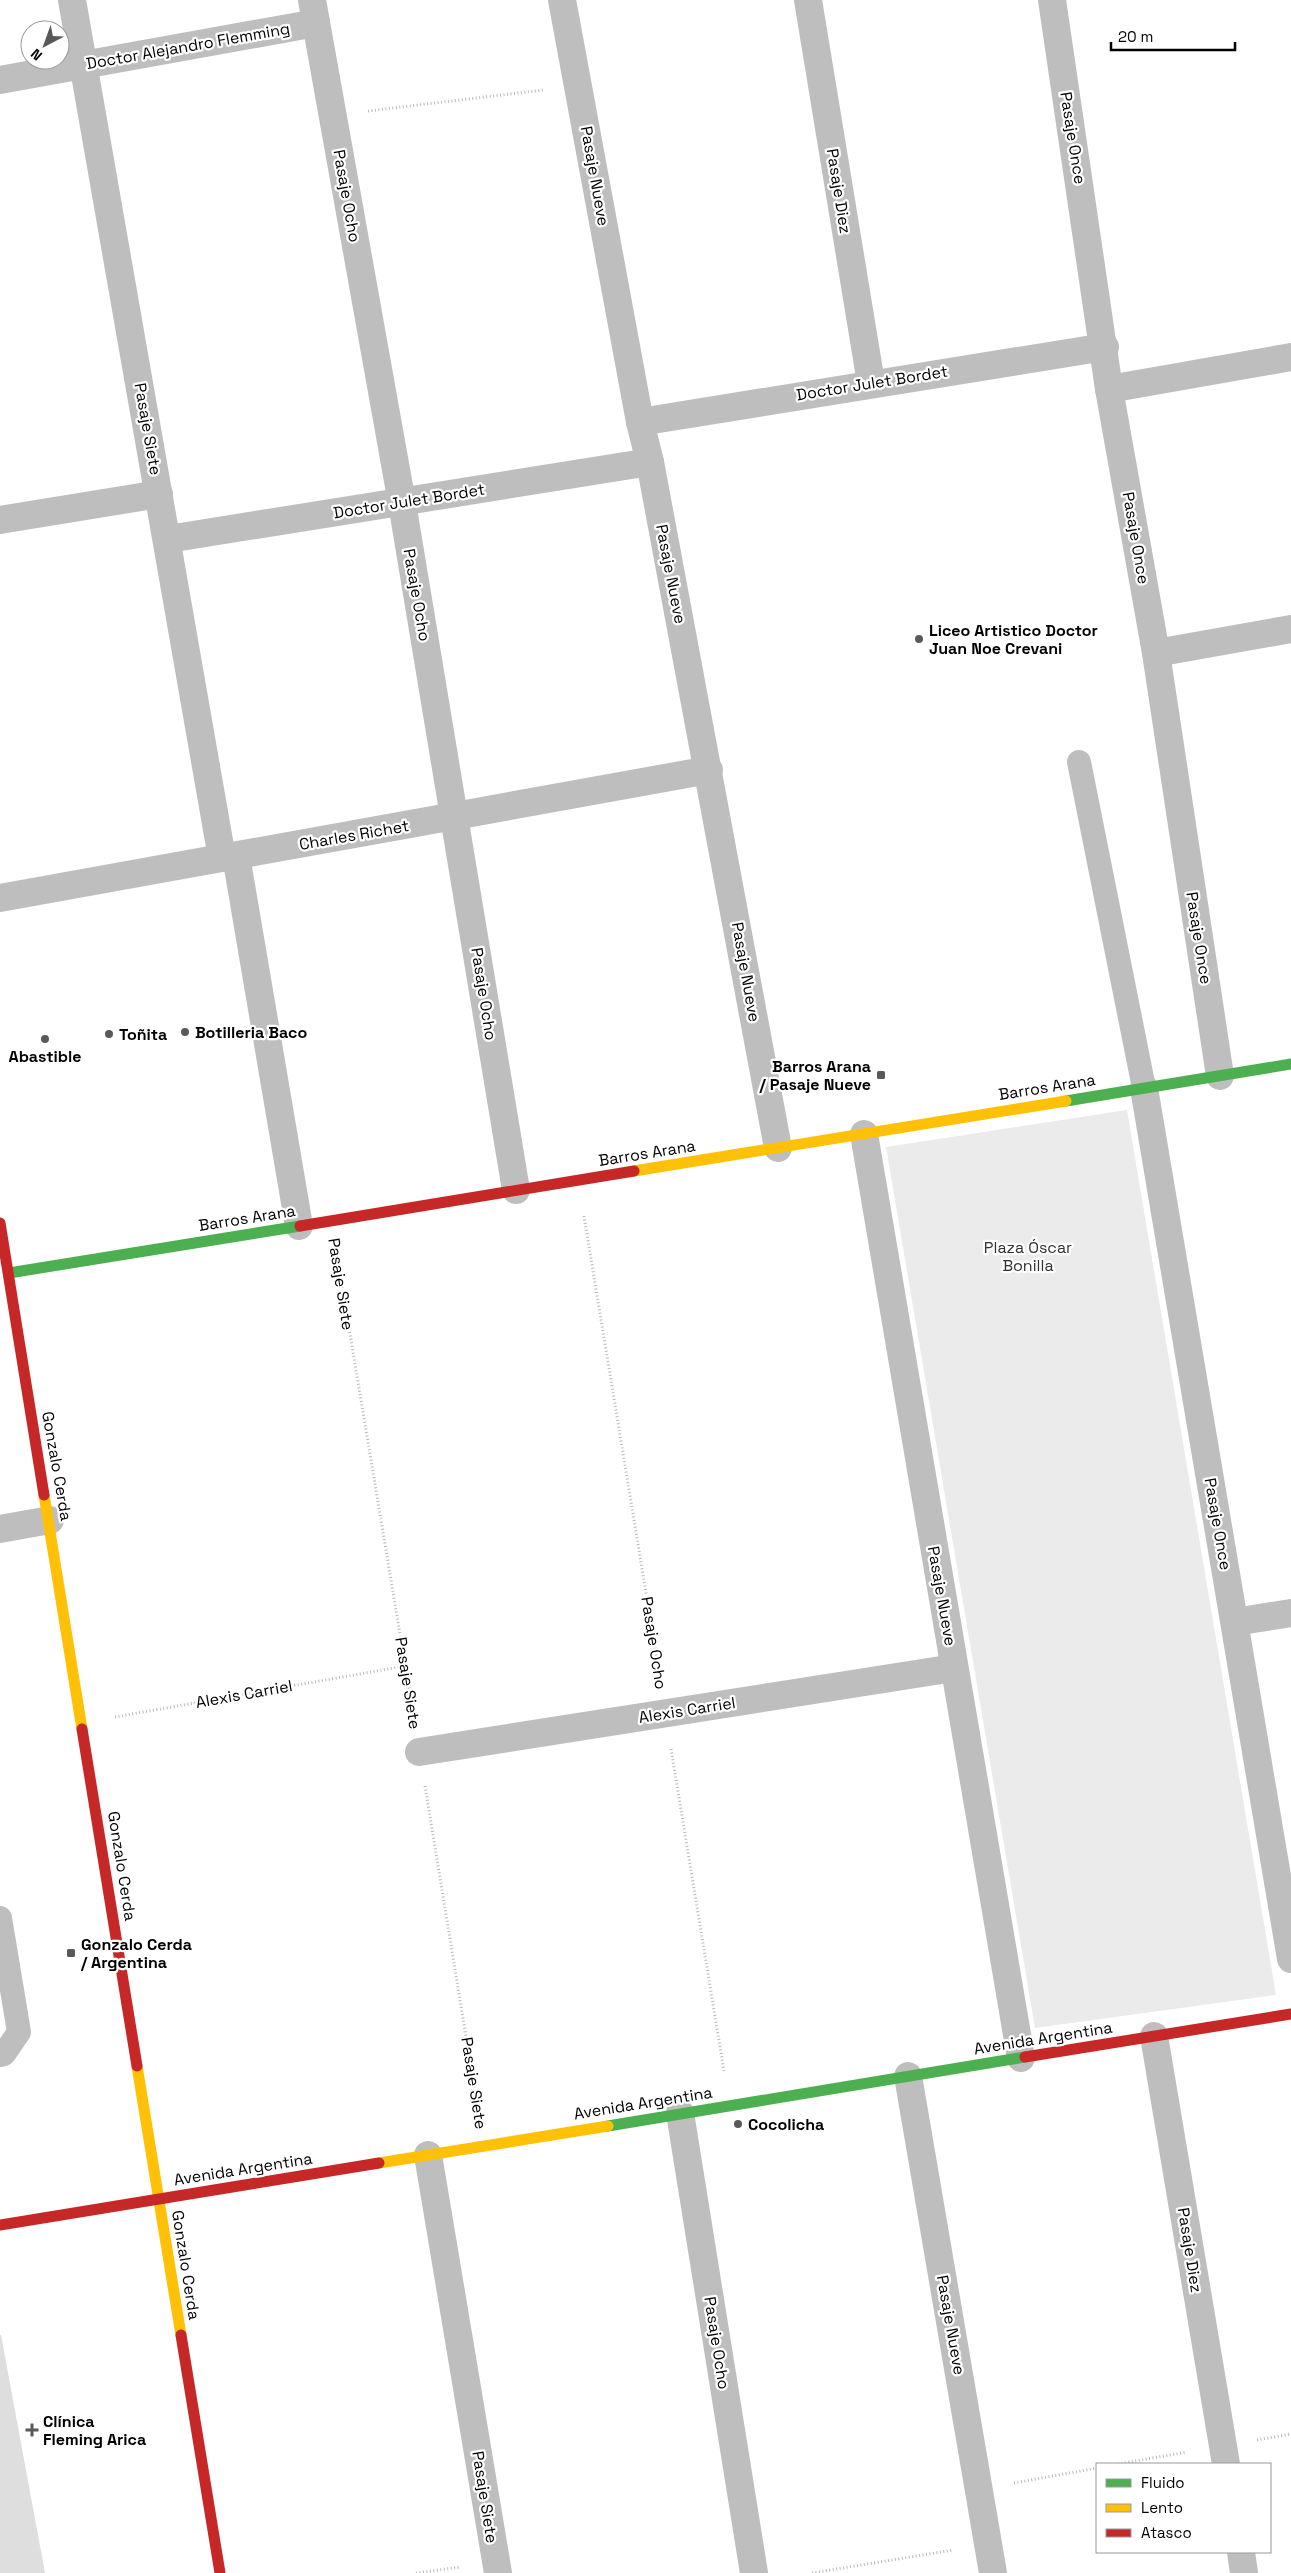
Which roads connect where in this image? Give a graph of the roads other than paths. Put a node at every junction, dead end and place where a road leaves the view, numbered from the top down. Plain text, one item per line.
1 (72, 0) edge
2 (562, 0) edge
3 (808, 0) edge
4 (1052, 0) edge
5 (314, 12) edge
6 (85, 65) junction
7 (0, 80) edge
8 (1105, 347) junction
9 (1291, 357) edge
10 (870, 383) junction
11 (1109, 389) junction
12 (640, 422) junction
13 (650, 462) junction
14 (159, 494) junction
15 (402, 503) junction
16 (0, 520) edge
17 (168, 539) junction
18 (1291, 629) edge
19 (1156, 653) junction
20 (1079, 762) dead end
21 (709, 770) junction
22 (455, 816) junction
23 (229, 857) junction
24 (0, 898) edge
25 (1291, 1064) edge
26 (1220, 1076) junction
27 (1144, 1088) junction
28 (864, 1134) junction
29 (778, 1148) junction
30 (516, 1190) junction
31 (0, 1223) edge
32 (299, 1226) junction
33 (8, 1274) junction
34 (50, 1520) junction
35 (0, 1529) edge
36 (1291, 1613) edge
37 (1235, 1622) junction
38 (954, 1668) junction
39 (419, 1752) road end
40 (0, 1918) edge
41 (1291, 1959) edge
42 (1291, 2014) edge
43 (1154, 2036) junction
44 (0, 2055) edge
45 (1021, 2058) junction
46 (908, 2076) junction
47 (680, 2113) junction
48 (428, 2155) junction
49 (159, 2199) junction
50 (0, 2225) edge
51 (1226, 2463) edge
52 (1240, 2553) edge
53 (497, 2567) edge
54 (220, 2573) edge
55 (754, 2573) edge
56 (993, 2573) edge
57 (1244, 2573) edge

1 - 6 street, Pasaje Siete
2 - 12 street, Pasaje Nueve
3 - 10 street, Pasaje Diez
4 - 8 street, Pasaje Once
5 - 6 street, Doctor Alejandro Flemming
5 - 15 street, Pasaje Ocho
6 - 7 street, Doctor Alejandro Flemming
6 - 14 street, Pasaje Siete
8 - 10 street, Doctor Julet Bordet
8 - 11 street, Pasaje Once
9 - 11 street
10 - 12 street, Doctor Julet Bordet
11 - 19 street, Pasaje Once
12 - 13 street, Pasaje Nueve
13 - 15 street, Doctor Julet Bordet
13 - 21 street, Pasaje Nueve
14 - 16 street
14 - 17 street, Pasaje Siete
15 - 17 street, Doctor Julet Bordet
15 - 22 street, Pasaje Ocho
17 - 23 street, Pasaje Siete
18 - 19 street
19 - 26 street, Pasaje Once
20 - 27 lane
21 - 22 street, Charles Richet
21 - 29 street, Pasaje Nueve
22 - 23 street, Charles Richet
22 - 30 street, Pasaje Ocho
23 - 24 street, Charles Richet
23 - 32 street, Pasaje Siete
25 - 26 street, Barros Arana
26 - 27 street, Barros Arana
27 - 28 street, Barros Arana
27 - 37 street, Pasaje Once
28 - 29 street, Barros Arana
28 - 38 street, Pasaje Nueve
29 - 30 street, Barros Arana
30 - 32 street, Barros Arana
31 - 33 street, Gonzalo Cerda
32 - 33 street, Barros Arana
33 - 34 street, Gonzalo Cerda
34 - 35 street
34 - 49 street, Gonzalo Cerda
36 - 37 street
37 - 41 street, Pasaje Once
38 - 39 street, Alexis Carriel
38 - 45 street, Pasaje Nueve
40 - 44 lane
42 - 43 street, Avenida Argentina
43 - 45 street, Avenida Argentina
43 - 51 street, Pasaje Diez
45 - 46 street, Avenida Argentina
46 - 47 street, Avenida Argentina
46 - 56 street, Pasaje Nueve
47 - 48 street, Avenida Argentina
47 - 55 street, Pasaje Ocho
48 - 49 street, Avenida Argentina
48 - 53 street, Pasaje Siete
49 - 50 street, Avenida Argentina
49 - 54 street, Gonzalo Cerda
52 - 57 street

